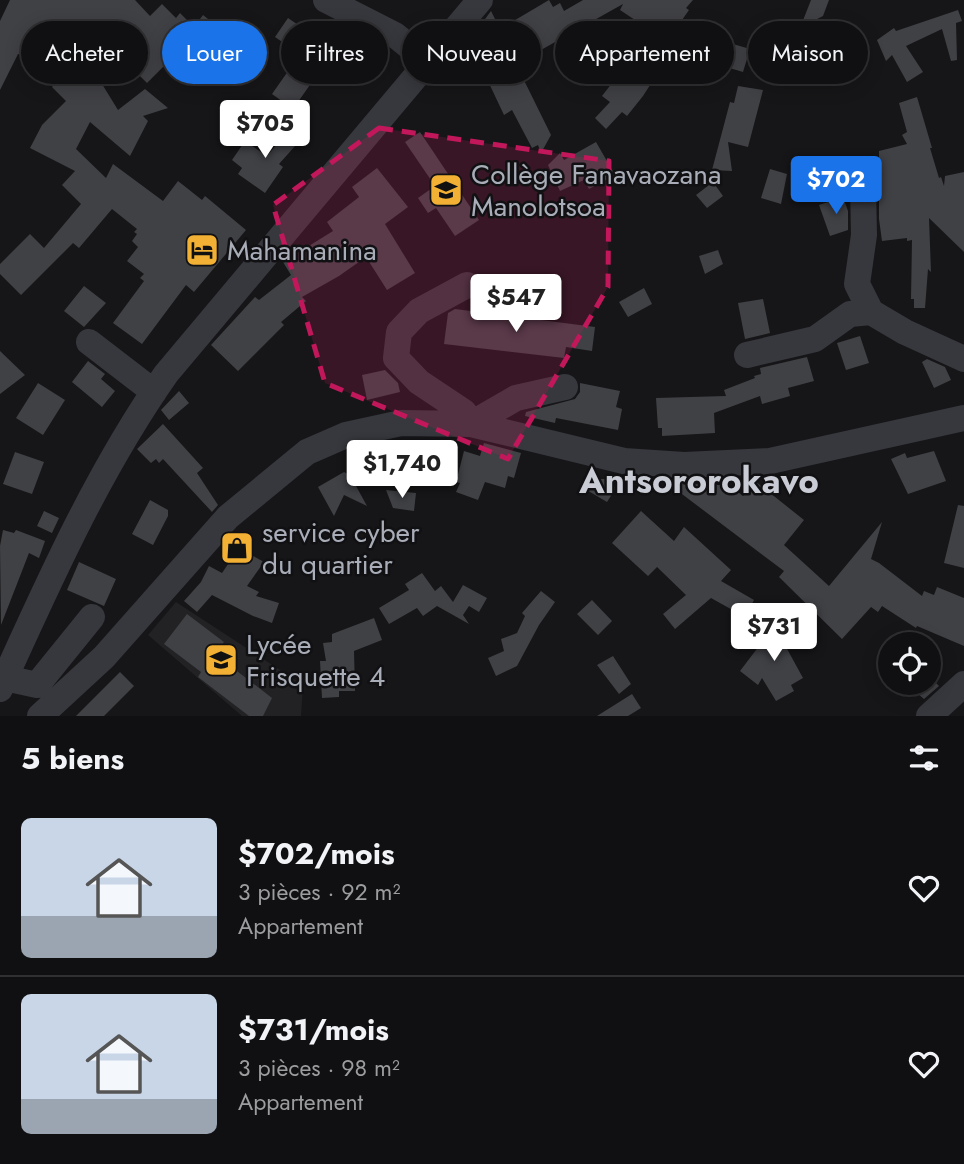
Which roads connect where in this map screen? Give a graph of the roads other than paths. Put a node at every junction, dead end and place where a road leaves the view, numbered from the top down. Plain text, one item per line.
1 (326, 0) edge
2 (480, 0) edge
3 (462, 21) edge
4 (402, 41) edge
5 (408, 84) edge
6 (863, 186) dead end
7 (467, 285) dead end
8 (871, 312) junction
9 (89, 342) dead end
10 (747, 355) dead end
11 (964, 359) edge
12 (565, 387) dead end
13 (153, 392) junction
14 (964, 418) edge
15 (471, 424) junction
16 (92, 617) dead end
17 (2, 683) edge
18 (964, 684) edge
19 (40, 716) edge
20 (929, 716) edge

1 - 4 street
2 - 3 street
5 - 13 street
6 - 8 street
7 - 15 street
8 - 10 street
8 - 11 street
9 - 13 street
12 - 15 street
13 - 17 street
14 - 15 street
15 - 19 street
16 - 17 street
18 - 20 street

